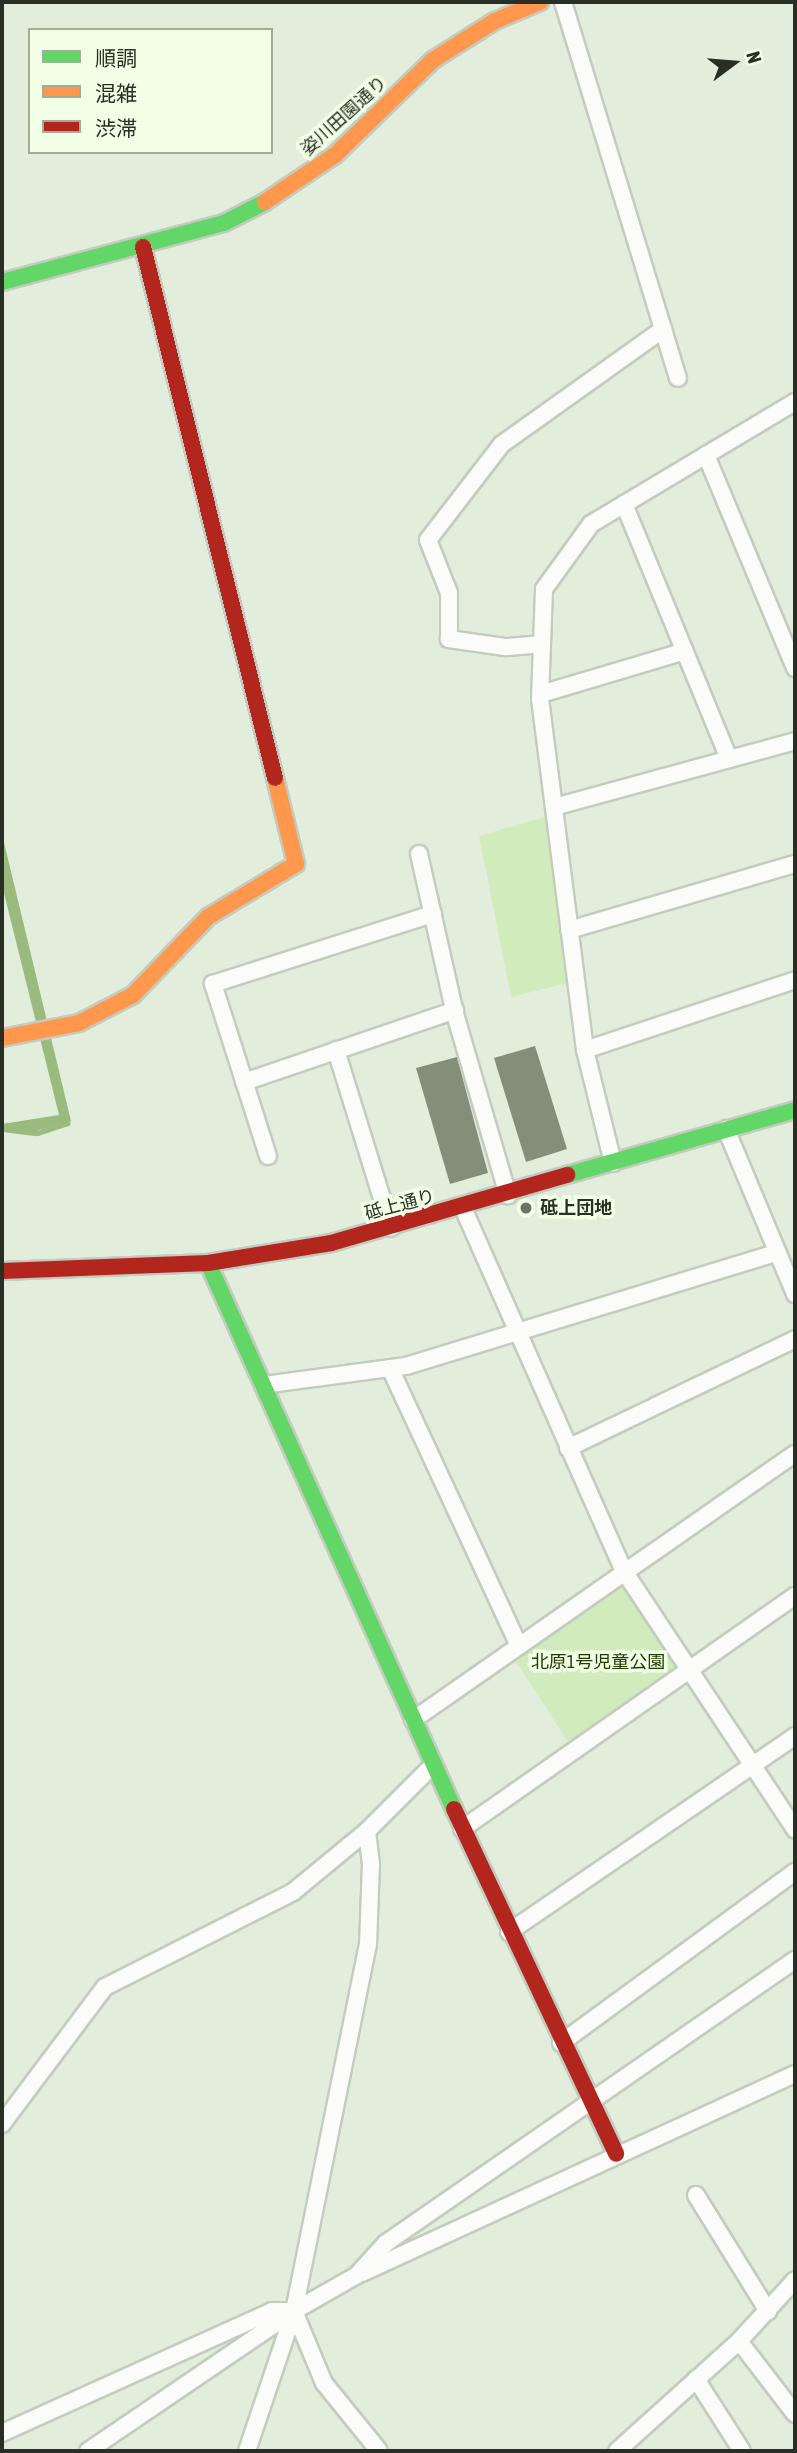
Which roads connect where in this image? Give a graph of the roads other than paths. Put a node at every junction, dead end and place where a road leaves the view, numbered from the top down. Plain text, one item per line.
1 (540, 2) edge
2 (563, 2) edge
3 (143, 247) junction
4 (2, 282) edge
5 (663, 329) junction
6 (678, 378) dead end
7 (795, 402) edge
8 (706, 455) junction
9 (624, 504) junction
10 (795, 626) edge
11 (779, 631) junction
12 (542, 644) junction
13 (685, 651) junction
14 (795, 668) edge
15 (541, 694) junction
16 (795, 741) edge
17 (729, 760) junction
18 (554, 807) junction
19 (419, 854) dead end
20 (795, 864) edge
21 (433, 914) junction
22 (569, 930) junction
23 (795, 980) edge
24 (455, 1010) junction
25 (2, 1038) edge
26 (336, 1050) junction
27 (585, 1050) junction
28 (244, 1082) junction
29 (795, 1110) edge
30 (726, 1129) junction
31 (268, 1156) dead end
32 (612, 1163) junction
33 (508, 1195) junction
34 (463, 1208) junction
35 (391, 1228) junction
36 (776, 1253) junction
37 (208, 1263) junction
38 (2, 1271) edge
39 (795, 1294) edge
40 (516, 1333) junction
41 (795, 1339) edge
42 (390, 1368) junction
43 (263, 1385) junction
44 (568, 1448) junction
45 (795, 1454) edge
46 (624, 1571) junction
47 (795, 1597) edge
48 (519, 1646) junction
49 (688, 1672) junction
50 (413, 1720) junction
51 (795, 1736) edge
52 (433, 1765) junction
53 (753, 1766) junction
54 (462, 1829) junction
55 (795, 1829) edge
56 (367, 1831) junction
57 (795, 1872) edge
58 (509, 1932) junction
59 (795, 1960) edge
60 (561, 2043) junction
61 (795, 2074) edge
62 (589, 2103) junction
63 (2, 2124) edge
64 (616, 2154) junction
65 (696, 2196) dead end
66 (357, 2275) junction
67 (795, 2280) edge
68 (294, 2311) junction
69 (768, 2311) junction
70 (740, 2341) junction
71 (696, 2379) junction
72 (795, 2414) edge
73 (2, 2433) edge
74 (88, 2451) edge
75 (247, 2451) edge
76 (379, 2451) edge
77 (617, 2451) edge
78 (742, 2451) edge

1 - 3 street, 姿川田園通り
2 - 5 street
3 - 4 street, 姿川田園通り
3 - 25 street
5 - 6 street
5 - 12 street
7 - 8 street
8 - 9 street
8 - 11 street
9 - 12 street
9 - 13 street
10 - 11 street
11 - 14 street
12 - 15 street
13 - 15 street
13 - 17 street
15 - 18 street
16 - 17 street
17 - 18 street
18 - 22 street
19 - 21 street
20 - 22 street
21 - 24 street
21 - 28 street
22 - 27 street
23 - 27 street
24 - 26 street
24 - 33 street
26 - 28 street
26 - 35 street
27 - 32 street
28 - 31 street
29 - 30 street, 砥上通り
30 - 32 street, 砥上通り
30 - 36 street
32 - 33 street, 砥上通り
33 - 34 street, 砥上通り
34 - 35 street, 砥上通り
34 - 40 street
35 - 37 street, 砥上通り
36 - 39 street
36 - 40 street
37 - 38 street, 砥上通り
37 - 43 street
40 - 42 street
40 - 44 street
41 - 44 street
42 - 43 street
42 - 48 street
43 - 50 street
44 - 46 street
45 - 46 street
46 - 48 street
46 - 49 street
47 - 49 street
48 - 50 street
49 - 53 street
49 - 54 street
50 - 52 street
51 - 53 street
52 - 54 street
52 - 56 street
53 - 55 street
53 - 58 street
54 - 58 street
56 - 63 street
56 - 68 street
57 - 60 street
58 - 60 street
59 - 62 street
60 - 62 street
61 - 64 street
62 - 64 street
62 - 66 street
64 - 66 street
65 - 69 street
66 - 68 street
67 - 69 street
68 - 73 street
68 - 74 street
68 - 75 street
68 - 76 street
69 - 70 street
70 - 71 street
70 - 72 street
71 - 77 street
71 - 78 street

